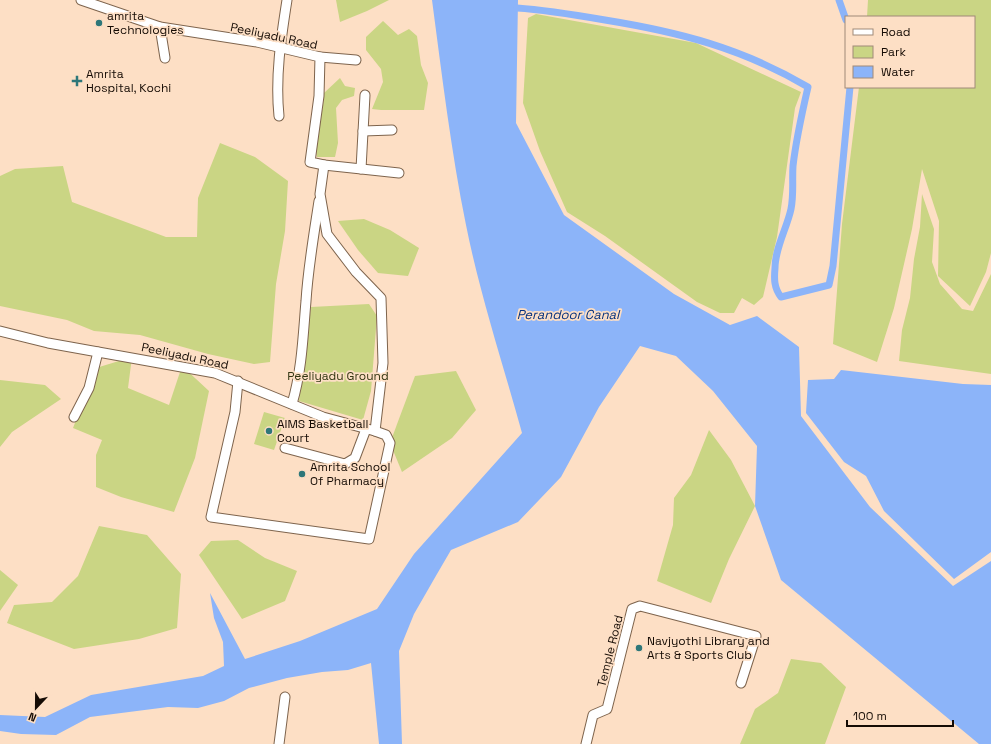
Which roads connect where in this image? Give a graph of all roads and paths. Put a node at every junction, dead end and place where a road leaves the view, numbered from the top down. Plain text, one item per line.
1 (81, 0) edge
2 (287, 0) edge
3 (160, 27) junction
4 (280, 48) junction
5 (320, 57) junction
6 (165, 58) dead end
7 (356, 60) dead end
8 (365, 94) dead end
9 (279, 116) dead end
10 (363, 130) junction
11 (392, 130) dead end
12 (324, 165) junction
13 (361, 169) junction
14 (399, 173) dead end
15 (320, 194) junction
16 (0, 331) edge
17 (98, 352) junction
18 (238, 381) junction
19 (292, 404) junction
20 (74, 417) dead end
21 (370, 430) junction
22 (286, 448) dead end
23 (741, 683) dead end
24 (285, 697) dead end
25 (279, 744) edge
26 (586, 744) edge

1 - 3 street, Peeliyadu Road
2 - 4 street
3 - 4 street, Peeliyadu Road
3 - 6 street
4 - 5 street, Peeliyadu Road
4 - 9 street
5 - 7 street
5 - 12 street, Peeliyadu Road
8 - 10 street
10 - 11 street
10 - 13 street
12 - 13 street
12 - 15 street
13 - 14 street
15 - 19 street
15 - 21 street
16 - 17 street, Peeliyadu Road
17 - 18 street, Peeliyadu Road
17 - 20 street
18 - 19 street, Peeliyadu Road
18 - 21 street
19 - 21 street, Peeliyadu Road
21 - 22 street
23 - 26 street, Temple Road
24 - 25 street

